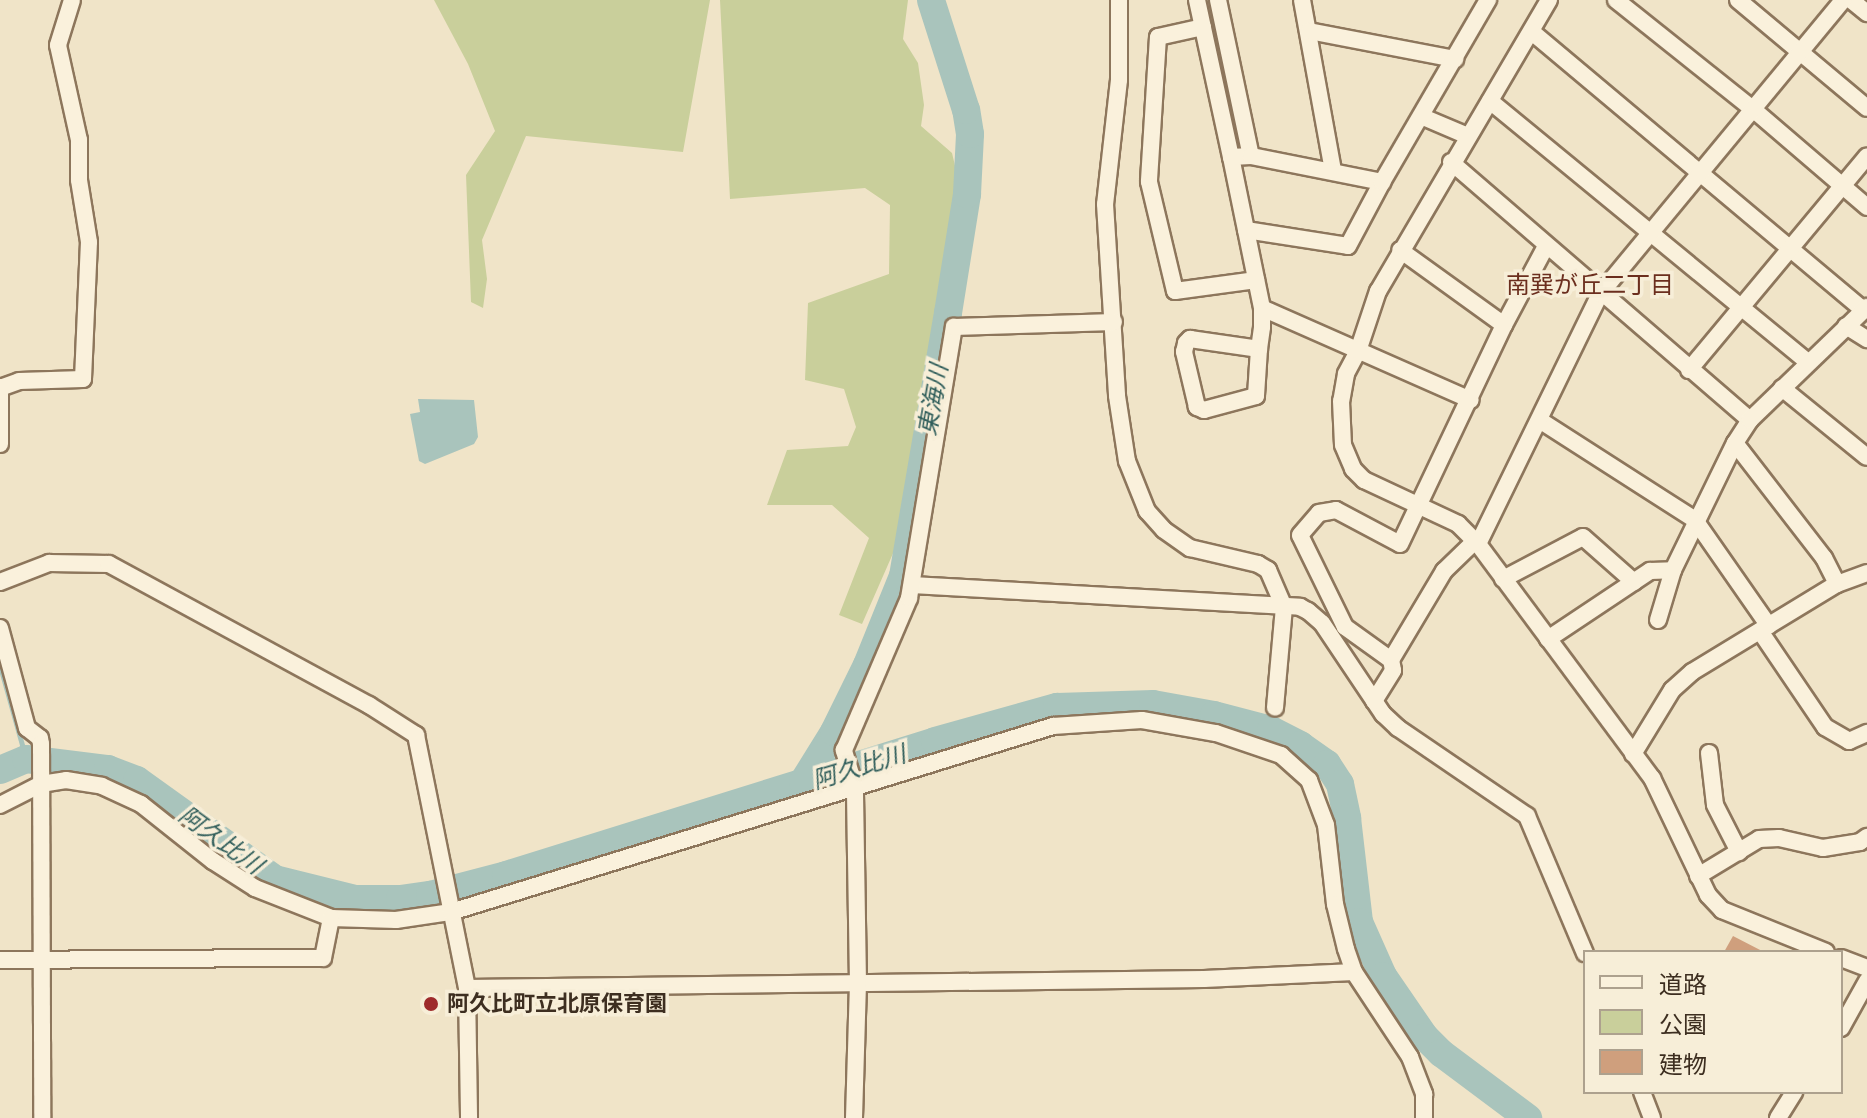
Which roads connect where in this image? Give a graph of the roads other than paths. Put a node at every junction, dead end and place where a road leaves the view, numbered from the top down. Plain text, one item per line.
1 (72, 0) edge
2 (1119, 0) edge
3 (1197, 0) edge
4 (1218, 0) edge
5 (1302, 0) edge
6 (1488, 0) edge
7 (1549, 0) edge
8 (1616, 0) edge
9 (1738, 0) edge
10 (1843, 0) edge
11 (1851, 0) edge
12 (1867, 13) edge
13 (1203, 27) junction
14 (1309, 31) junction
15 (1532, 32) junction
16 (1802, 53) junction
17 (1455, 59) junction
18 (1490, 101) junction
19 (1867, 108) edge
20 (1754, 110) junction
21 (1423, 117) junction
22 (1468, 136) junction
23 (1251, 156) junction
24 (1867, 156) edge
25 (1231, 157) junction
26 (1451, 162) junction
27 (1333, 170) junction
28 (1702, 172) junction
29 (1382, 182) junction
30 (1842, 185) junction
31 (1867, 207) edge
32 (1246, 230) junction
33 (1651, 233) junction
34 (1546, 246) junction
35 (1790, 247) junction
36 (1400, 250) junction
37 (1256, 280) junction
38 (1600, 294) junction
39 (1741, 306) junction
40 (1262, 308) junction
41 (1865, 309) edge
42 (1114, 322) junction
43 (1504, 325) junction
44 (1846, 326) junction
45 (1867, 339) edge
46 (1259, 349) junction
47 (1358, 351) junction
48 (1808, 362) junction
49 (1689, 370) junction
50 (0, 388) edge
51 (1782, 388) junction
52 (1471, 400) junction
53 (1750, 420) junction
54 (1541, 421) junction
55 (1735, 443) junction
56 (0, 444) edge
57 (1867, 457) edge
58 (1419, 508) junction
59 (1695, 520) junction
60 (1476, 543) junction
61 (1673, 570) junction
62 (1867, 573) edge
63 (1503, 579) junction
64 (0, 582) edge
65 (1634, 582) junction
66 (1837, 584) junction
67 (912, 585) junction
68 (1284, 607) junction
69 (1658, 620) dead end
70 (0, 628) edge
71 (1764, 628) junction
72 (1548, 639) junction
73 (1391, 660) junction
74 (1374, 701) junction
75 (1275, 708) dead end
76 (1867, 733) edge
77 (1709, 753) dead end
78 (1633, 754) junction
79 (41, 784) junction
80 (855, 787) junction
81 (0, 805) edge
82 (1867, 837) edge
83 (1739, 852) junction
84 (1698, 876) junction
85 (451, 912) junction
86 (331, 918) junction
87 (1584, 950) edge
88 (1821, 950) edge
89 (42, 959) junction
90 (1843, 959) edge
91 (0, 960) edge
92 (1867, 968) edge
93 (1354, 972) junction
94 (1867, 981) edge
95 (858, 984) junction
96 (467, 988) junction
97 (1843, 1024) edge
98 (1643, 1094) edge
99 (1793, 1094) edge
100 (42, 1118) edge
101 (469, 1118) edge
102 (854, 1118) edge
103 (1424, 1118) edge
104 (1652, 1118) edge
105 (1778, 1118) edge

1 - 50 street
2 - 42 street
3 - 13 street
4 - 23 street
5 - 14 street
6 - 17 street
7 - 15 street
8 - 20 street
9 - 16 street
10 - 16 street
11 - 12 street
13 - 25 street
13 - 37 street
14 - 17 street
14 - 27 street
15 - 18 street
15 - 28 street
16 - 19 street
16 - 20 street
17 - 21 street
18 - 22 street
18 - 33 street
20 - 28 street
20 - 30 street
21 - 22 street
21 - 29 street
22 - 26 street
23 - 25 street
23 - 27 street
24 - 30 street
25 - 32 street
26 - 34 street
26 - 36 street
27 - 29 street
28 - 33 street
28 - 35 street
29 - 32 street
30 - 31 street
30 - 35 street
32 - 37 street
33 - 38 street
33 - 39 street
34 - 38 street
34 - 43 street
35 - 39 street
35 - 41 street
36 - 43 street
36 - 47 street
37 - 40 street
38 - 49 street
38 - 54 street
39 - 48 street
39 - 49 street
40 - 46 street
40 - 47 street
41 - 44 street
42 - 67 street
42 - 68 street
43 - 52 street
44 - 45 street
44 - 48 street
46 - 46 street
47 - 52 street
47 - 58 street
48 - 51 street
49 - 53 street
50 - 56 street
51 - 53 street
51 - 57 street
52 - 58 street
53 - 55 street
54 - 59 street
54 - 60 street
55 - 59 street
55 - 66 street
58 - 60 street
58 - 73 street
59 - 61 street
59 - 71 street
60 - 63 street
60 - 73 street
61 - 65 street
61 - 69 street
62 - 66 street
63 - 65 street
63 - 72 street
64 - 85 street
65 - 72 street
66 - 71 street
67 - 68 street
67 - 80 street
68 - 74 street
68 - 75 street
70 - 79 street
71 - 76 street
71 - 78 street
72 - 78 street
73 - 74 street
74 - 87 street
77 - 83 street
78 - 84 street
79 - 81 street
79 - 86 street
79 - 89 street
80 - 85 street
80 - 93 street
80 - 95 street
82 - 83 street
83 - 84 street
84 - 88 street
85 - 86 street
85 - 96 street
86 - 89 street
89 - 91 street
89 - 100 street
90 - 92 street
93 - 95 street
93 - 103 street
94 - 97 street
95 - 96 street
95 - 102 street
96 - 101 street
98 - 104 street
99 - 105 street

